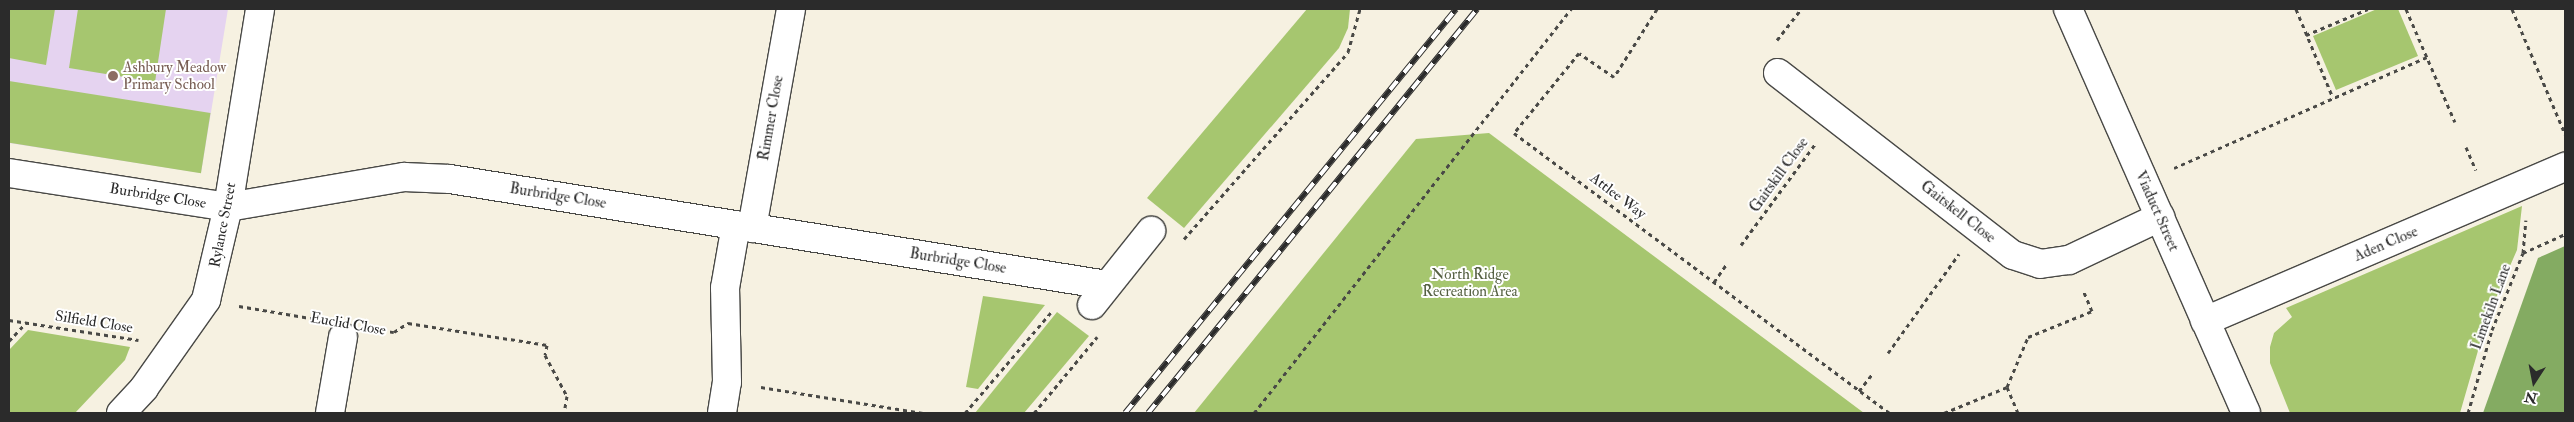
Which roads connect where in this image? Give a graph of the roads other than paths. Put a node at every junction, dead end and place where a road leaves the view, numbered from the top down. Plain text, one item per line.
1 (260, 9) edge
2 (791, 9) edge
3 (2068, 9) edge
4 (1778, 73) dead end
5 (2565, 167) edge
6 (9, 173) edge
7 (228, 206) junction
8 (2160, 217) junction
9 (744, 227) junction
10 (1151, 231) dead end
11 (2206, 321) junction
12 (345, 329) road end
13 (121, 413) edge
14 (330, 413) edge
15 (722, 413) edge
16 (2246, 413) edge

1 - 7 street, Rylance Street
2 - 9 street, Rimmer Close
3 - 8 street, Viaduct Street
4 - 8 street, Gaitskell Close
5 - 11 street, Aden Close
6 - 7 street, Burbridge Close
7 - 9 street, Burbridge Close
7 - 13 street, Rylance Street
8 - 11 street, Viaduct Street
9 - 10 street, Burbridge Close
9 - 15 street, Rimmer Close
11 - 16 street, Viaduct Street
12 - 14 street, Euclid Close

